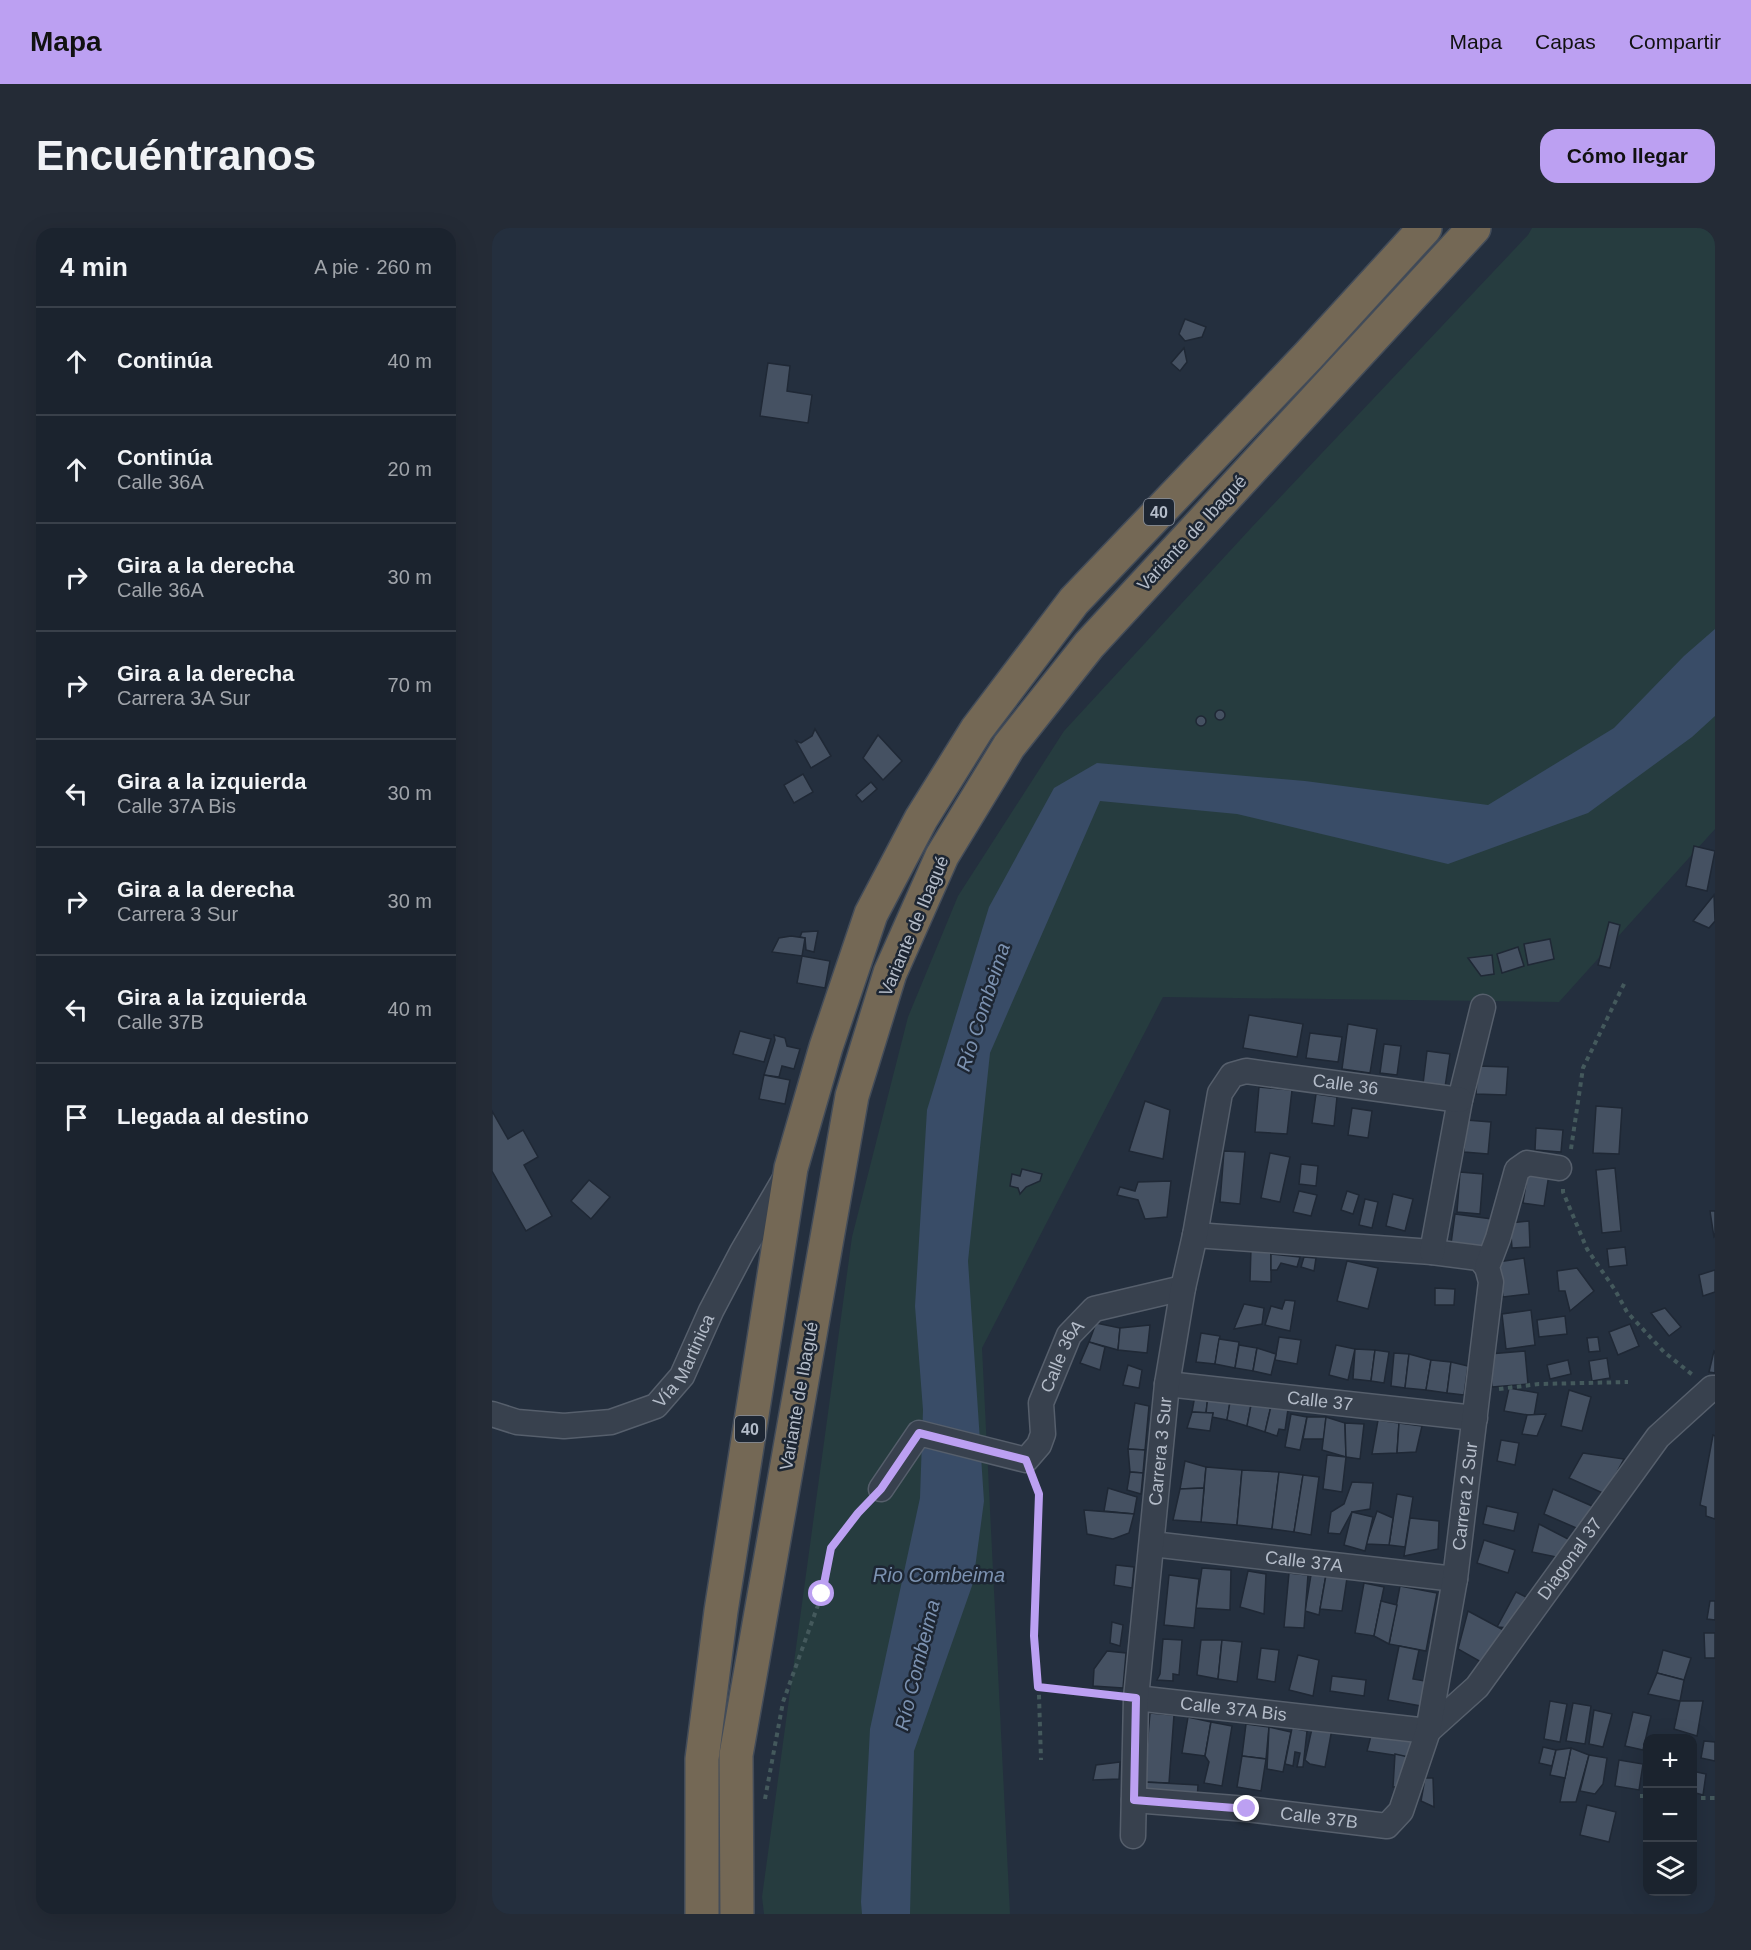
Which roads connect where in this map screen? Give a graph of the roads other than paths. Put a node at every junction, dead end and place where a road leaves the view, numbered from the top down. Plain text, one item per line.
1 (1425, 228) edge
2 (1474, 228) edge
3 (1483, 1007) dead end
4 (1232, 1075) joint
5 (1460, 1100) junction
6 (1565, 1167) road end
7 (791, 1168) junction
8 (1195, 1235) junction
9 (1431, 1252) junction
10 (1487, 1268) junction
11 (1183, 1288) junction
12 (1167, 1384) junction
13 (1713, 1388) edge
14 (492, 1414) edge
15 (1475, 1418) junction
16 (881, 1489) road end
17 (1152, 1544) junction
18 (1455, 1579) junction
19 (1136, 1698) junction
20 (1428, 1731) junction
21 (1134, 1800) junction
22 (1394, 1820) joint
23 (1133, 1836) dead end
24 (702, 1914) edge
25 (736, 1914) edge

1 - 7 highway, Variante de Ibagué / 40
2 - 25 highway, Variante de Ibagué / 40
3 - 5 street
4 - 5 street, Calle 36
4 - 8 street, Carrera 3 Sur
5 - 9 street
6 - 10 street, Carrera 2 Sur
7 - 14 street, Vía Martinica
7 - 24 highway, Variante de Ibagué / 40
8 - 9 street
8 - 11 street, Carrera 3 Sur
9 - 10 street
10 - 15 street, Carrera 2 Sur
11 - 12 street, Carrera 3 Sur
11 - 16 street, Calle 36A
12 - 15 street, Calle 37
12 - 17 street, Carrera 3 Sur
13 - 20 street, Diagonal 37
15 - 18 street, Carrera 2 Sur
17 - 18 street, Calle 37A
17 - 19 street, Carrera 3 Sur
18 - 20 street, Carrera 2 Sur
19 - 20 street, Calle 37A Bis
19 - 21 street, Carrera 3 Sur
20 - 22 street, Carrera 2 Sur
21 - 22 street, Calle 37B
21 - 23 street, Carrera 3 Sur

